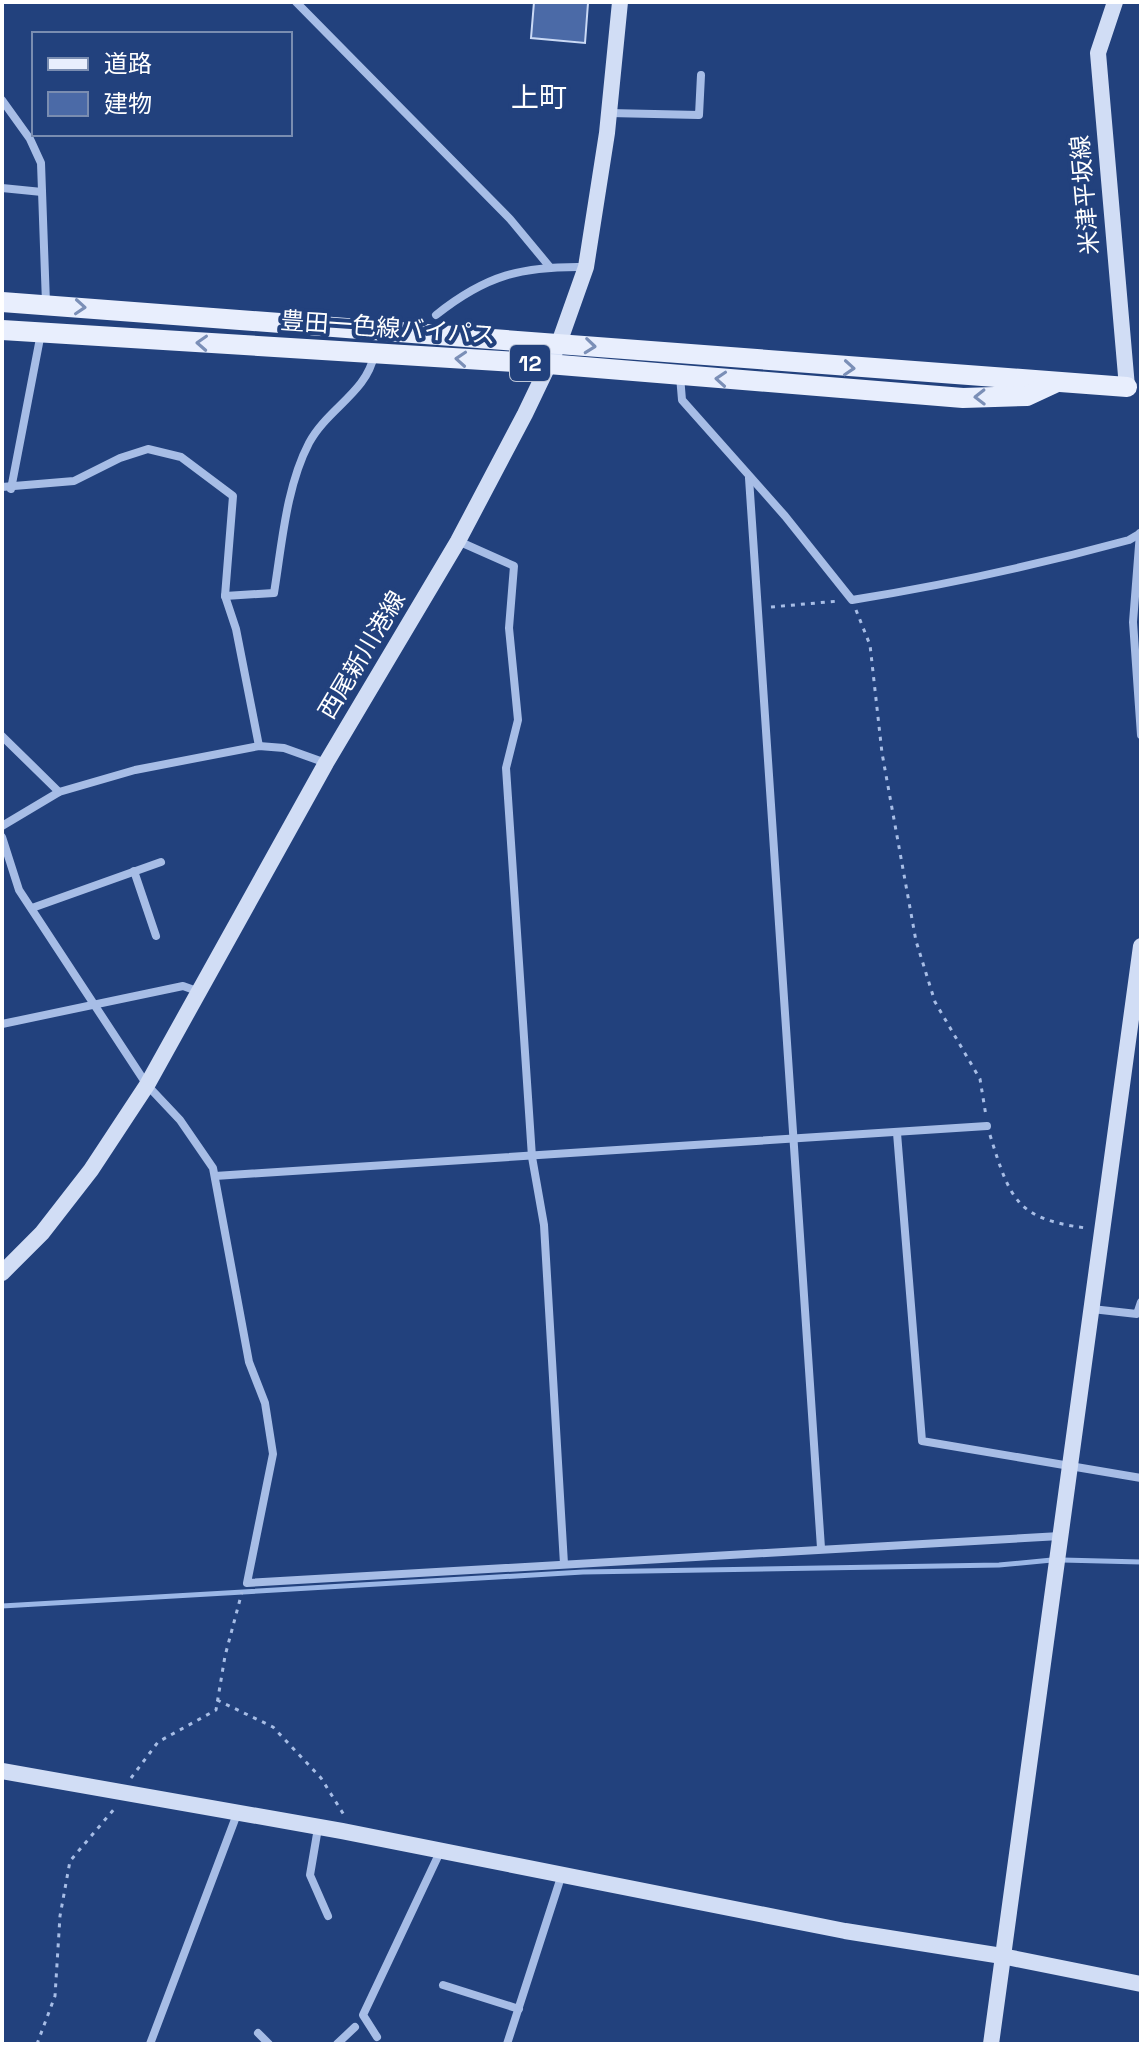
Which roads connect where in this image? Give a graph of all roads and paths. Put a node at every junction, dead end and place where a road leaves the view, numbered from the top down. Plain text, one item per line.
1 (296, 2) edge
2 (620, 2) edge
3 (1115, 2) edge
4 (701, 75) dead end
5 (2, 100) edge
6 (609, 113) junction
7 (2, 188) edge
8 (42, 192) junction
9 (549, 266) junction
10 (586, 267) junction
11 (2, 302) edge
12 (45, 304) junction
13 (436, 315) dead end
14 (2, 330) edge
15 (41, 333) junction
16 (559, 343) junction
17 (374, 354) junction
18 (548, 364) junction
19 (680, 376) junction
20 (1055, 383) junction
21 (1134, 389) edge
22 (749, 478) junction
23 (7, 488) edge
24 (1140, 533) edge
25 (458, 541) junction
26 (225, 596) junction
27 (852, 600) junction
28 (759, 607) junction
29 (1139, 668) edge
30 (1141, 735) edge
31 (2, 736) edge
32 (259, 746) junction
33 (326, 763) junction
34 (59, 792) junction
35 (2, 826) edge
36 (2, 837) edge
37 (161, 862) dead end
38 (134, 871) junction
39 (32, 908) junction
40 (156, 936) dead end
41 (1141, 946) edge
42 (197, 991) junction
43 (96, 1002) junction
44 (2, 1024) edge
45 (147, 1085) junction
46 (987, 1126) junction
47 (897, 1133) junction
48 (794, 1140) junction
49 (532, 1157) junction
50 (215, 1176) junction
51 (1102, 1230) junction
52 (2, 1273) edge
53 (1141, 1302) edge
54 (1092, 1309) junction
55 (1070, 1467) junction
56 (1141, 1478) edge
57 (1060, 1543) junction
58 (821, 1548) junction
59 (564, 1564) junction
60 (247, 1583) junction
61 (217, 1700) junction
62 (2, 1771) edge
63 (126, 1793) junction
64 (237, 1814) junction
65 (318, 1828) junction
66 (342, 1831) junction
67 (440, 1852) junction
68 (562, 1874) junction
69 (328, 1916) dead end
70 (1002, 1956) junction
71 (1141, 1984) edge
72 (443, 1985) dead end
73 (519, 2009) junction
74 (355, 2027) dead end
75 (258, 2033) dead end
76 (377, 2037) dead end
77 (37, 2044) edge
78 (150, 2044) edge
79 (269, 2044) edge
80 (337, 2044) edge
81 (507, 2044) edge
82 (991, 2044) edge

1 - 9 street
2 - 6 street, 西尾新川港線
3 - 21 street, 米津平坂線
4 - 6 street
5 - 8 street
6 - 10 street, 西尾新川港線
7 - 8 street
8 - 12 street
9 - 10 street
9 - 13 street
10 - 16 street, 西尾新川港線
11 - 12 main road, 豊田一色線バイパス / 12
12 -> 16 main road, 豊田一色線バイパス / 12
14 - 15 main road, 豊田一色線バイパス / 12
17 -> 15 main road, 豊田一色線バイパス / 12
15 - 23 street
16 - 18 street, 西尾新川港線
16 -> 20 main road, 豊田一色線バイパス / 12
18 -> 17 main road, 豊田一色線バイパス / 12
17 - 26 street
18 - 19 main road, 豊田一色線バイパス / 12
18 - 25 street, 西尾新川港線
20 -> 19 main road, 豊田一色線バイパス / 12
19 - 22 street
20 - 21 main road, 豊田一色線バイパス / 12
22 - 27 street
22 - 28 street
23 - 26 street
24 - 27 street
24 - 29 street
25 - 33 street, 西尾新川港線
25 - 49 street
26 - 32 street
27 - 28 path
27 - 46 path
28 - 48 street
29 - 30 street
31 - 34 street
32 - 33 street
32 - 34 street
33 - 42 street, 西尾新川港線
34 - 35 street
36 - 39 street
37 - 38 street
38 - 39 street
38 - 40 street
39 - 43 street
41 - 51 street
42 - 43 street
42 - 45 street, 西尾新川港線
43 - 44 street
43 - 45 street
45 - 50 street
45 - 52 street, 西尾新川港線
46 - 47 street
46 - 51 path
47 - 48 street
47 - 55 street
48 - 49 street
48 - 58 street
49 - 50 street
49 - 59 street
50 - 60 street
51 - 54 street
53 - 54 street
54 - 55 street
55 - 56 street
55 - 57 street
57 - 58 street
57 - 70 street
58 - 59 street
59 - 60 street
60 - 61 path
61 - 63 path
61 - 66 path
62 - 63 street
63 - 64 street
63 - 77 path
64 - 65 street
64 - 78 street
65 - 66 street
65 - 69 street
66 - 67 street
67 - 68 street
67 - 76 street
68 - 70 street
68 - 73 street
70 - 71 street
70 - 82 street
72 - 73 street
73 - 81 street
74 - 80 street
75 - 79 street

